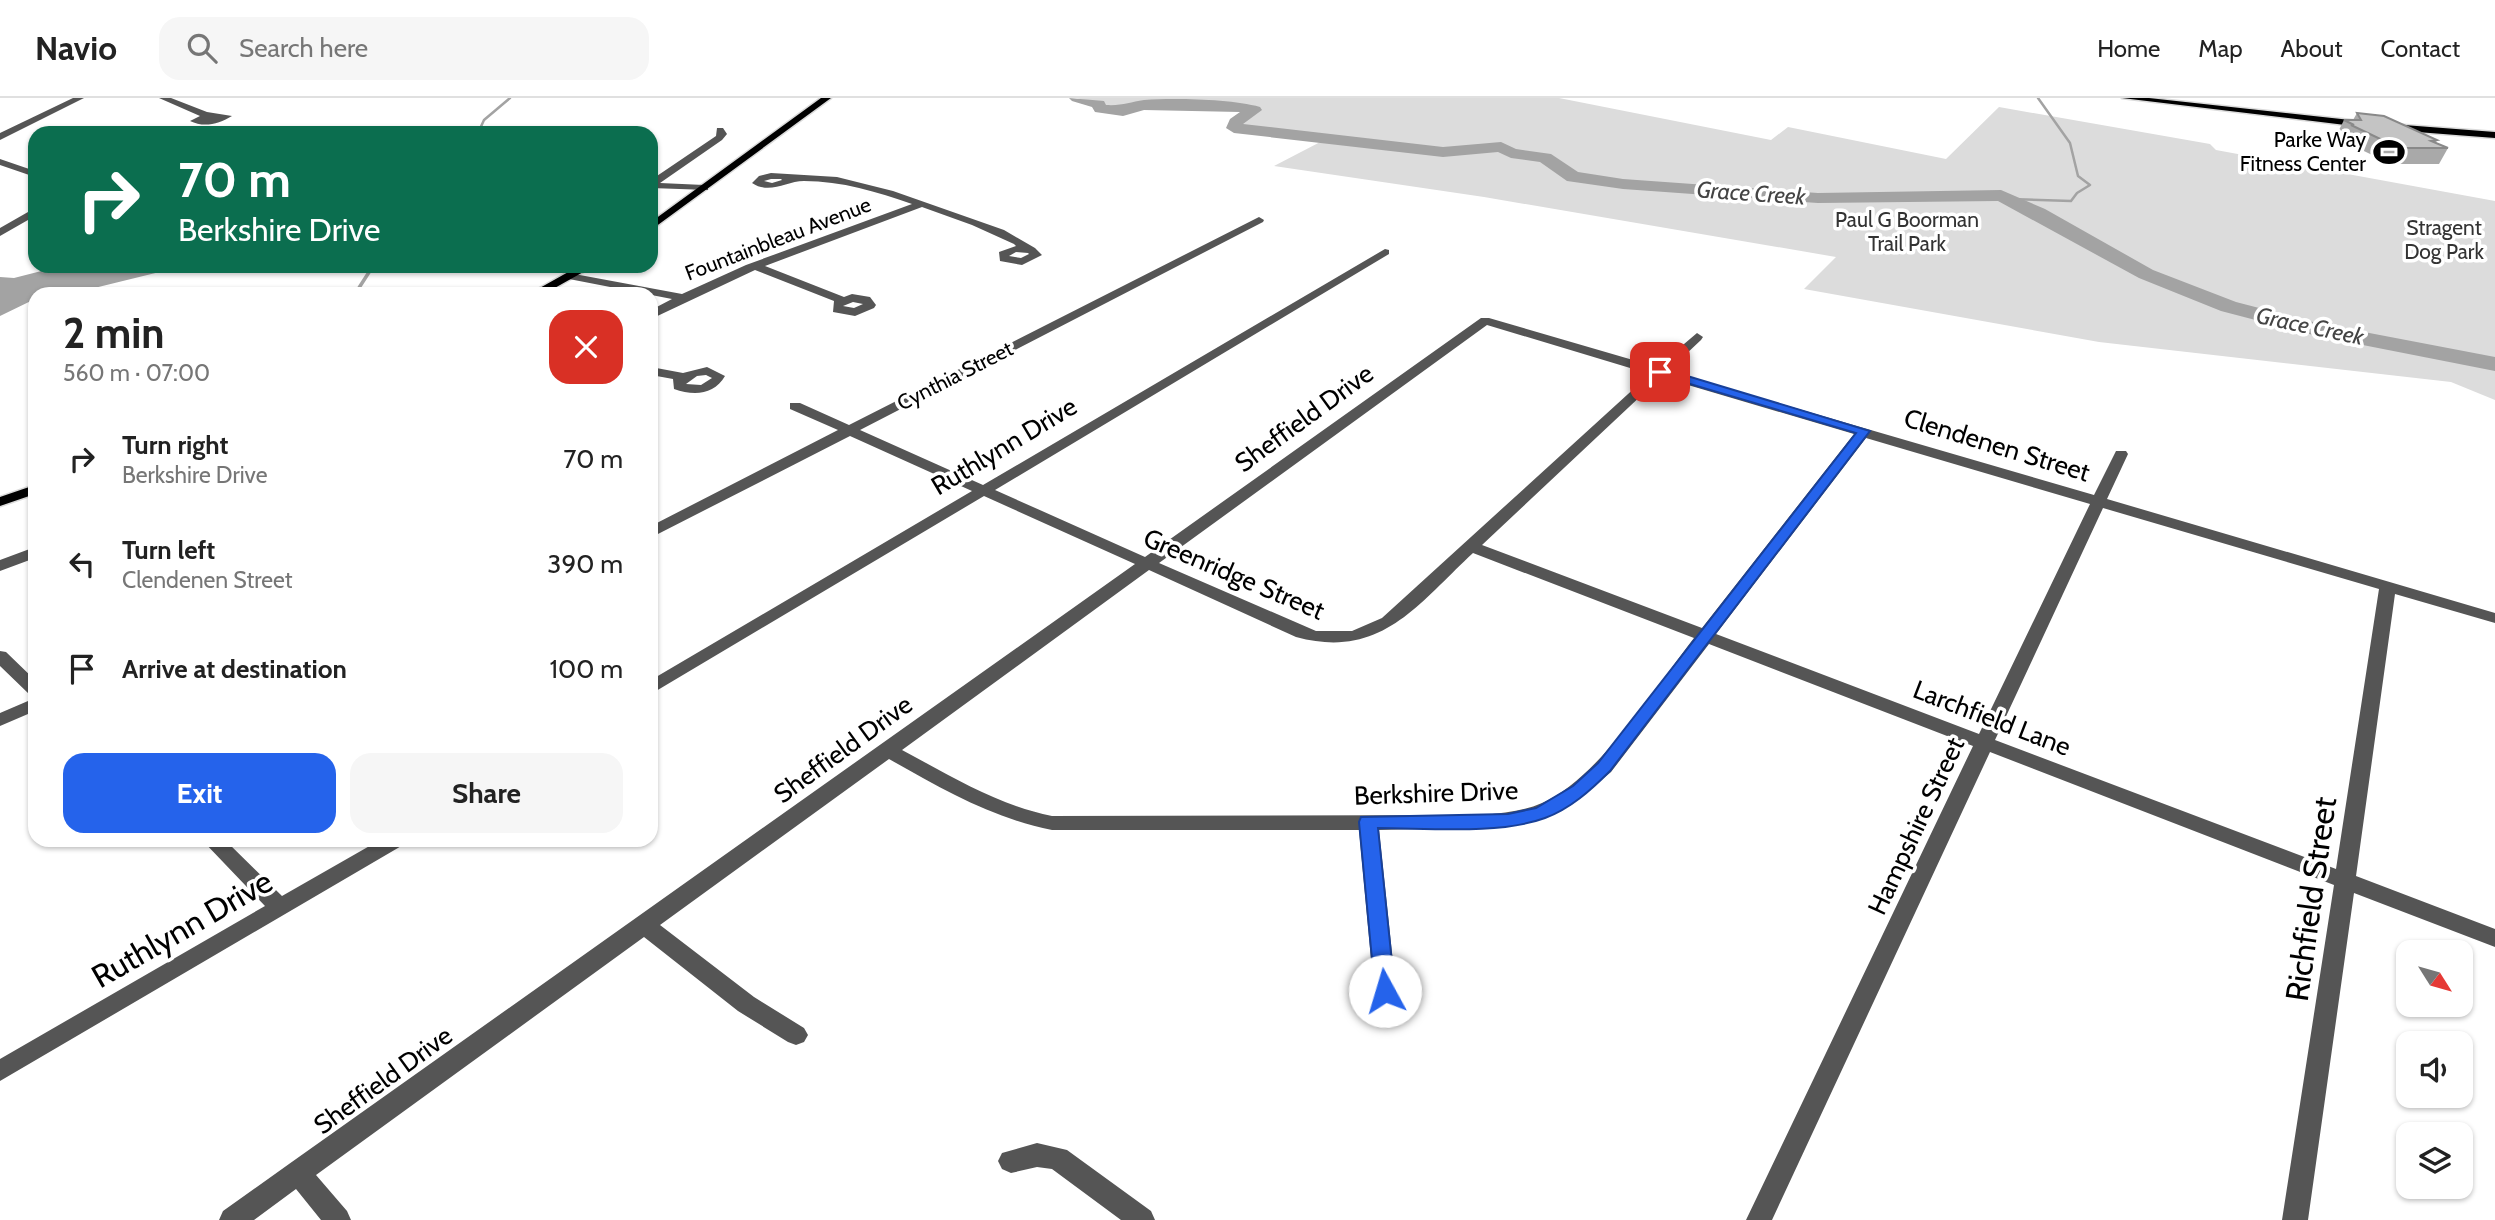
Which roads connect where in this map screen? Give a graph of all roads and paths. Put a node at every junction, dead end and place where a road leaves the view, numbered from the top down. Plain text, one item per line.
1 (80, 98) edge
2 (163, 98) edge
3 (827, 98) edge
4 (2126, 98) edge
5 (205, 115) dead end
6 (720, 130) dead end
7 (2495, 135) edge
8 (0, 137) edge
9 (0, 162) edge
10 (28, 172) edge
11 (789, 179) dead end
12 (658, 180) edge
13 (658, 185) edge
14 (704, 188) junction
15 (921, 204) junction
16 (28, 215) edge
17 (1259, 220) dead end
18 (658, 221) edge
19 (0, 233) edge
20 (1026, 249) dead end
21 (1385, 251) dead end
22 (755, 266) junction
23 (575, 273) edge
24 (569, 276) junction
25 (548, 287) edge
26 (628, 287) edge
27 (658, 293) edge
28 (681, 297) junction
29 (842, 300) dead end
30 (658, 311) edge
31 (1485, 321) joint
32 (1697, 337) dead end
33 (658, 372) edge
34 (1660, 372) junction
35 (682, 377) dead end
36 (795, 406) dead end
37 (849, 431) junction
38 (1864, 431) junction
39 (2121, 454) dead end
40 (28, 492) edge
41 (983, 492) junction
42 (2097, 501) junction
43 (0, 502) edge
44 (658, 529) edge
45 (1470, 546) junction
46 (28, 555) edge
47 (1146, 564) junction
48 (0, 566) edge
49 (2388, 586) junction
50 (2495, 618) edge
51 (1705, 636) junction
52 (0, 656) edge
53 (28, 683) edge
54 (658, 684) edge
55 (28, 707) edge
56 (2, 716) edge
57 (1984, 743) junction
58 (888, 750) junction
59 (1368, 822) junction
60 (219, 847) edge
61 (384, 847) edge
62 (2345, 881) junction
63 (281, 908) junction
64 (644, 925) junction
65 (2495, 938) edge
66 (1385, 991) dead end
67 (796, 1035) dead end
68 (0, 1071) edge
69 (1012, 1161) dead end
70 (298, 1172) junction
71 (233, 1220) edge
72 (338, 1220) edge
73 (1142, 1220) edge
74 (1759, 1220) edge
75 (2295, 1220) edge

1 - 8 street
2 - 5 street
3 - 14 main road
4 - 7 main road
6 - 12 street
9 - 10 street
11 - 15 street
13 - 14 street
14 - 18 main road
15 - 20 street
15 - 22 street, Fountainbleau Avenue
16 - 19 street
17 - 37 street, Cynthia Street
21 - 41 street, Ruthlynn Drive
22 - 28 street, Fountainbleau Avenue
22 - 29 street
23 - 24 main road
24 - 25 main road
24 - 26 street
27 - 28 street
28 - 30 street, Fountainbleau Avenue
31 - 34 street, Clendenen Street
31 - 47 street, Sheffield Drive
32 - 34 street, Greenridge Street
33 - 35 street
34 - 38 street, Clendenen Street
34 - 45 street, Greenridge Street
36 - 37 street, Greenridge Street
37 - 41 street, Greenridge Street
37 - 44 street, Cynthia Street
38 - 42 street, Clendenen Street
38 - 51 street, Berkshire Drive
39 - 42 street, Hampshire Street
40 - 43 main road
41 - 47 street, Greenridge Street
41 - 54 street, Ruthlynn Drive
42 - 49 street, Clendenen Street
42 - 57 street, Hampshire Street
45 - 47 street, Greenridge Street
45 - 51 street, Larchfield Lane
46 - 48 street
47 - 58 street, Sheffield Drive
49 - 50 street, Clendenen Street
49 - 62 street, Richfield Street
51 - 57 street, Larchfield Lane
51 - 59 street, Berkshire Drive
52 - 53 street
55 - 56 street
57 - 62 street, Larchfield Lane
57 - 74 street, Hampshire Street
58 - 59 street, Berkshire Drive
58 - 64 street, Sheffield Drive
59 - 66 street
60 - 63 street
61 - 63 street, Ruthlynn Drive
62 - 65 street, Larchfield Lane
62 - 75 street, Richfield Street
63 - 68 street, Ruthlynn Drive
64 - 67 street
64 - 70 street, Sheffield Drive
69 - 73 street
70 - 71 street, Sheffield Drive
70 - 72 street

